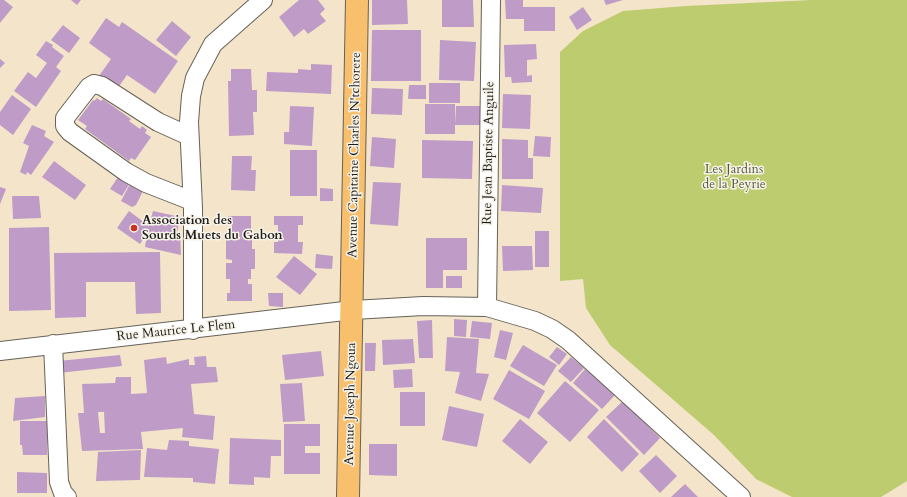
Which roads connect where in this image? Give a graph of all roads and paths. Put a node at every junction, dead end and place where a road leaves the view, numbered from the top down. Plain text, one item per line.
1 (263, 0) edge
2 (357, 0) edge
3 (492, 0) edge
4 (189, 136) junction
5 (192, 201) junction
6 (487, 307) junction
7 (352, 310) junction
8 (194, 330) junction
9 (53, 344) junction
10 (0, 351) edge
11 (65, 495) edge
12 (348, 497) edge
13 (741, 497) edge

1 - 4 street
2 - 7 main road, Avenue Capitaine Charles N'tchorere
3 - 6 street, Rue Jean Baptiste Anguile
4 - 5 street
4 - 5 street
5 - 8 street
6 - 7 street, Rue Maurice Le Flem
6 - 13 street, Rue Maurice Le Flem
7 - 8 street, Rue Maurice Le Flem
7 - 12 main road, Avenue Joseph Ngoua
8 - 9 street, Rue Maurice Le Flem
9 - 10 street, Rue Maurice Le Flem
9 - 11 street

